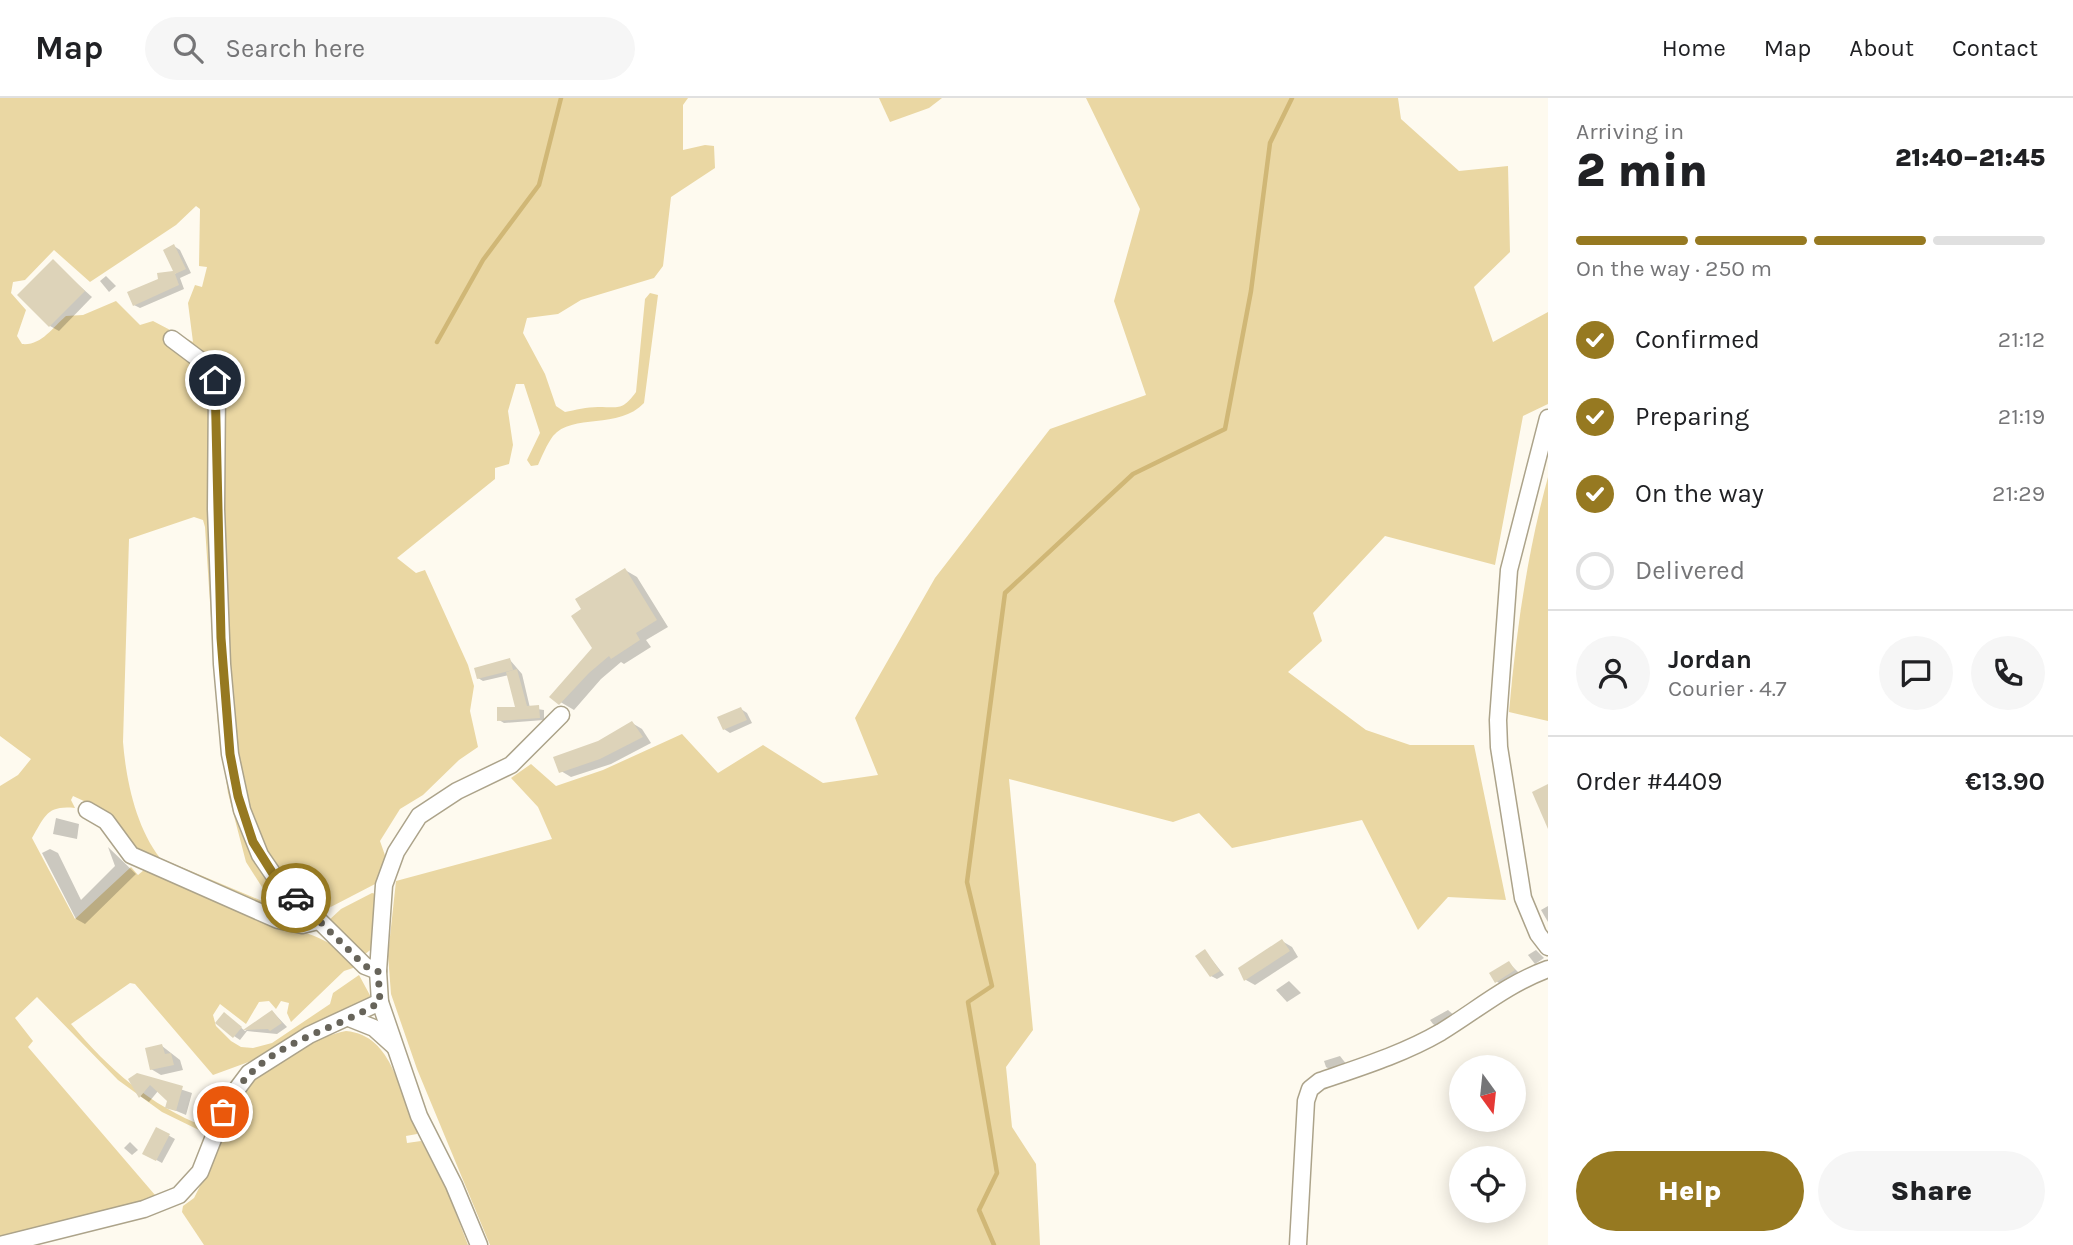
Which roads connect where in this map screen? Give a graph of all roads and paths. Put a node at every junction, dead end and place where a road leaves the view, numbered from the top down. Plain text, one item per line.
1 (172, 339) dead end
2 (1548, 418) edge
3 (561, 715) dead end
4 (87, 810) dead end
5 (318, 922) junction
6 (1548, 947) edge
7 (1548, 969) edge
8 (378, 971) junction
9 (380, 1002) junction
10 (349, 1018) junction
11 (396, 1048) junction
12 (0, 1245) edge
13 (479, 1245) edge
14 (1298, 1245) edge

1 - 5 street
2 - 6 street
3 - 8 street
4 - 5 street
5 - 8 street
7 - 14 street
8 - 9 street
9 - 10 street
9 - 11 street
10 - 11 street
10 - 12 street
11 - 13 street

